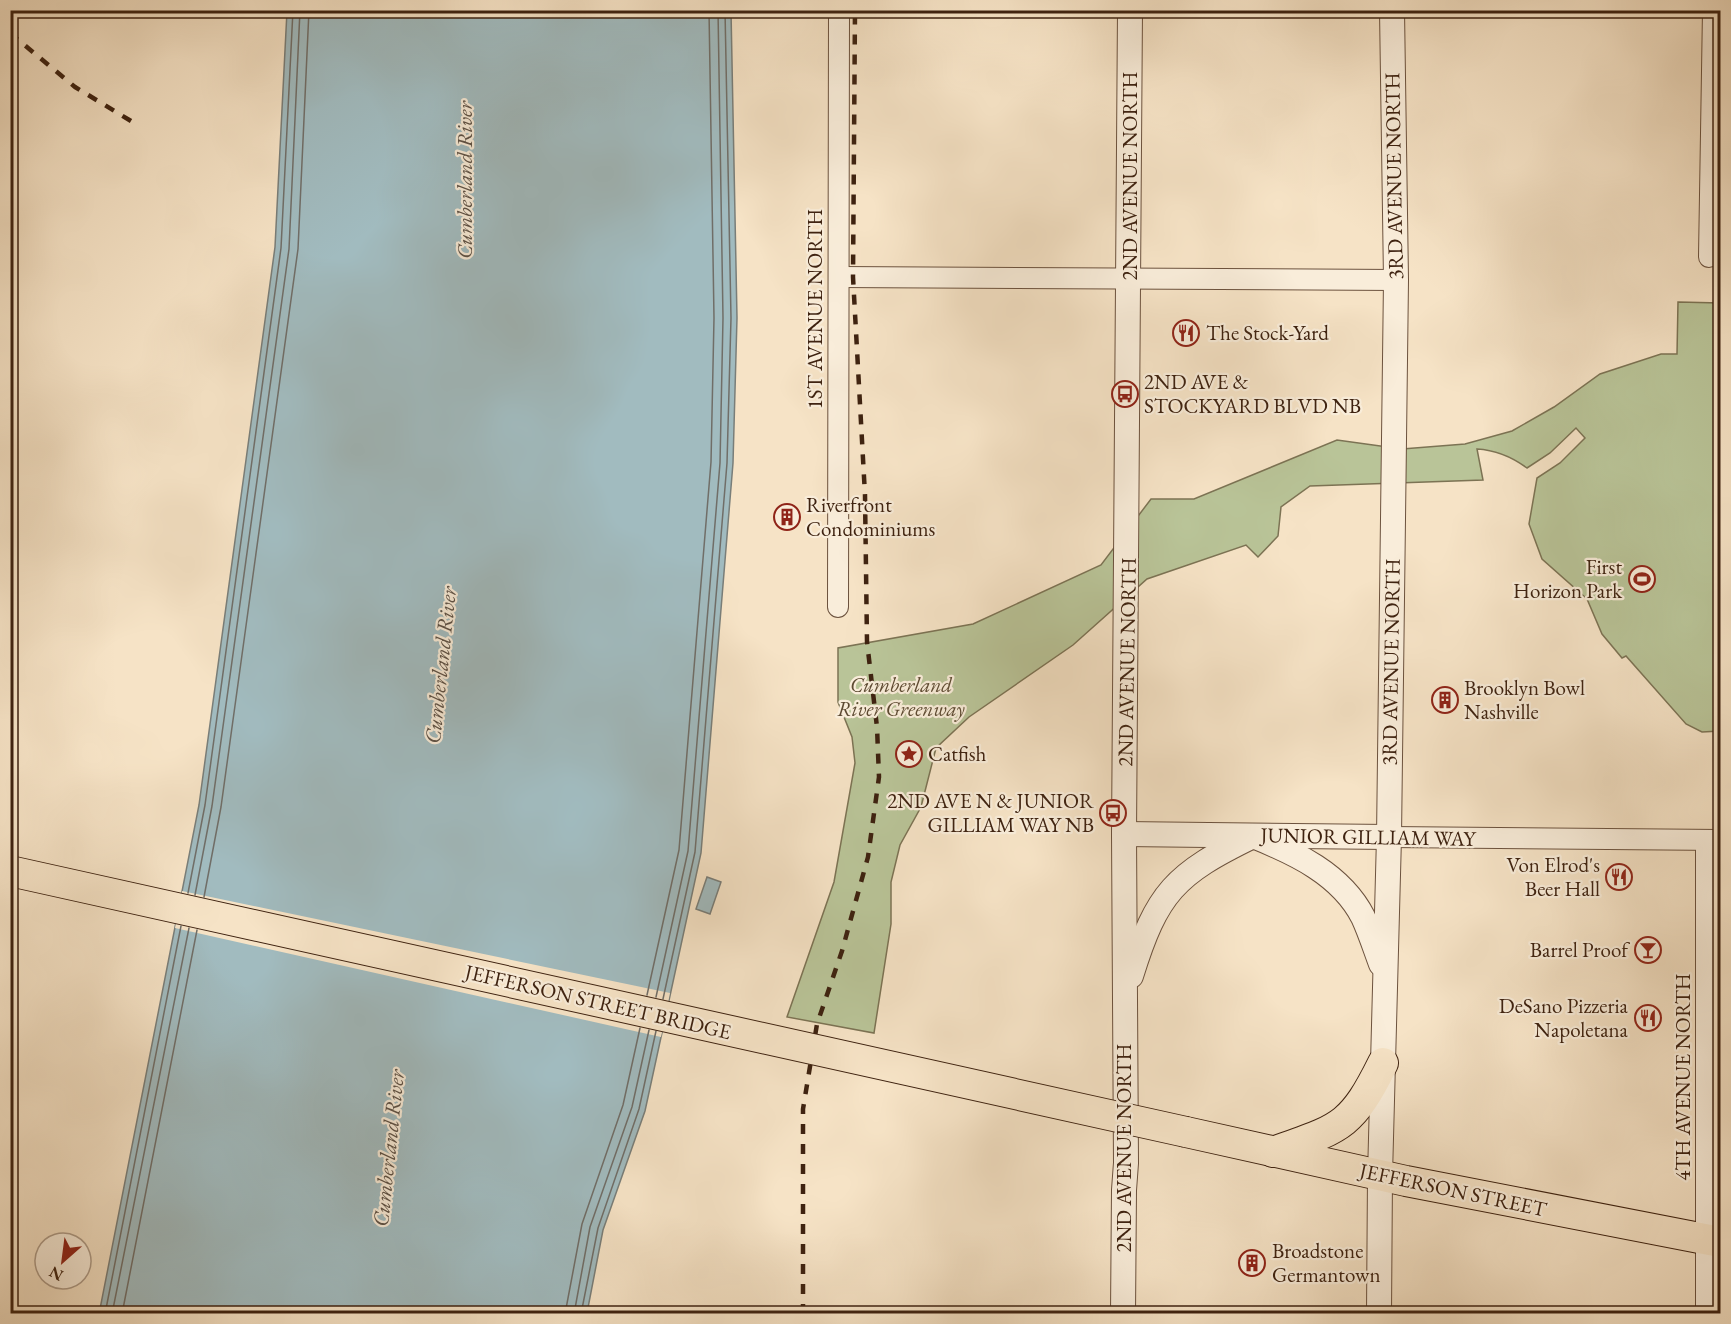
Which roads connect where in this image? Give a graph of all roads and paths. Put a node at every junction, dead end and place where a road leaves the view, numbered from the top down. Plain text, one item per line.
1 (839, 10) edge
2 (1130, 10) edge
3 (1392, 10) edge
4 (1713, 10) edge
5 (1709, 257) dead end
6 (839, 277) junction
7 (1129, 278) junction
8 (1396, 280) junction
9 (838, 607) dead end
10 (1124, 834) junction
11 (1253, 836) junction
12 (1389, 837) junction
13 (1713, 840) edge
14 (10, 872) edge
15 (1386, 979) junction
16 (1125, 998) junction
17 (1383, 1063) junction
18 (1186, 1132) joint
19 (1273, 1152) junction
20 (1380, 1176) junction
21 (1714, 1241) edge
22 (1123, 1314) edge
23 (1379, 1314) edge
24 (1707, 1314) edge

1 - 6 street, 1ST AVENUE NORTH
2 - 7 street, 2ND AVENUE NORTH
3 - 8 street, 3RD AVENUE NORTH
4 - 5 street
6 - 7 street
6 - 9 street, 1ST AVENUE NORTH
7 - 8 street
7 - 10 street, 2ND AVENUE NORTH
8 - 12 street, 3RD AVENUE NORTH
10 - 11 street, JUNIOR GILLIAM WAY
10 - 16 street, 2ND AVENUE NORTH
11 - 12 street, JUNIOR GILLIAM WAY
11 - 15 street
11 - 16 street
12 - 13 street, JUNIOR GILLIAM WAY
12 - 15 street, 3RD AVENUE NORTH
13 - 21 street, 4TH AVENUE NORTH
14 - 18 main road, JEFFERSON STREET BRIDGE, bridge
15 - 17 street, 3RD AVENUE NORTH
16 - 22 street, 2ND AVENUE NORTH
17 - 19 main road
17 - 20 street, 3RD AVENUE NORTH
18 - 19 main road, JEFFERSON STREET
19 - 20 main road, JEFFERSON STREET
20 - 21 main road, JEFFERSON STREET
20 - 23 street, 3RD AVENUE NORTH
21 - 24 street, 4TH AVENUE NORTH

